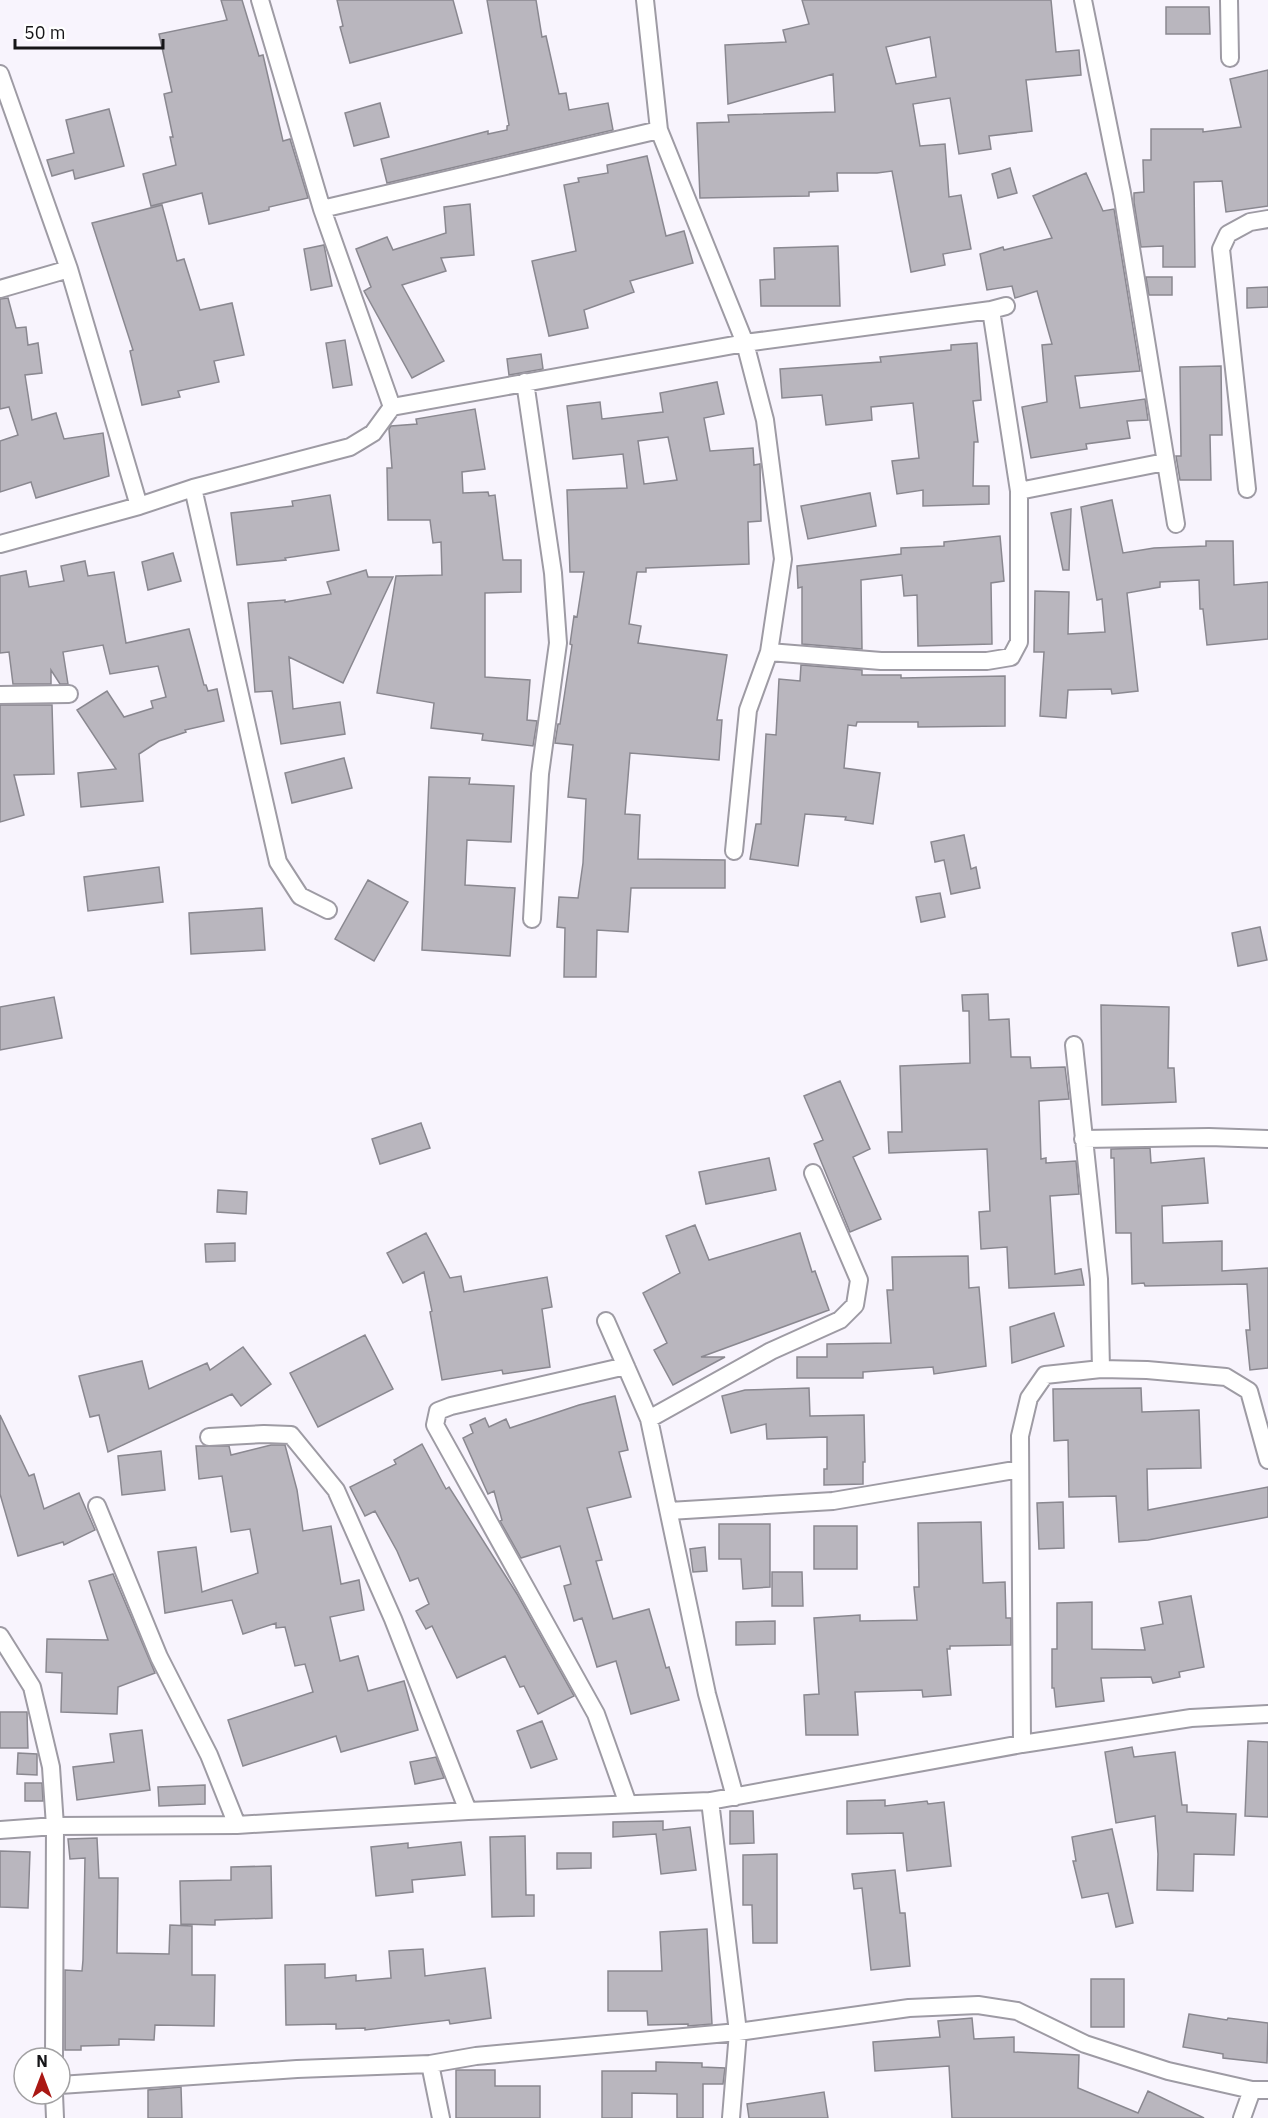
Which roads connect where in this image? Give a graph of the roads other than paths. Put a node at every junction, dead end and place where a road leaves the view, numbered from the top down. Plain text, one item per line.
1 (260, 0) edge
2 (645, 0) edge
3 (1083, 0) edge
4 (1229, 0) edge
5 (1230, 58) dead end
6 (0, 74) edge
7 (659, 130) junction
8 (322, 209) junction
9 (1268, 219) edge
10 (69, 269) junction
11 (0, 289) edge
12 (745, 343) junction
13 (525, 382) junction
14 (392, 407) junction
15 (1165, 462) junction
16 (193, 488) junction
17 (1247, 489) dead end
18 (1019, 490) junction
19 (139, 506) junction
20 (1176, 524) dead end
21 (0, 544) edge
22 (769, 652) junction
23 (69, 694) dead end
24 (0, 695) edge
25 (734, 851) dead end
26 (328, 910) dead end
27 (532, 919) dead end
28 (1074, 1045) dead end
29 (1083, 1139) junction
30 (1268, 1139) edge
31 (813, 1173) dead end
32 (606, 1321) dead end
33 (626, 1366) junction
34 (1101, 1369) junction
35 (649, 1419) junction
36 (209, 1437) dead end
37 (1268, 1460) edge
38 (1020, 1470) junction
39 (97, 1506) dead end
40 (669, 1511) junction
41 (0, 1636) edge
42 (1268, 1713) edge
43 (1022, 1744) junction
44 (735, 1797) junction
45 (710, 1801) junction
46 (628, 1804) junction
47 (468, 1811) junction
48 (237, 1825) junction
49 (56, 1826) junction
50 (0, 1830) edge
51 (738, 2032) junction
52 (54, 2046) edge
53 (430, 2064) junction
54 (72, 2084) edge
55 (1260, 2090) edge
56 (441, 2118) edge
57 (731, 2118) edge
58 (1242, 2118) edge

1 - 8 street
2 - 7 street
3 - 15 street
4 - 5 street
6 - 10 street
7 - 8 street
7 - 12 street
8 - 14 street
9 - 17 street
10 - 11 street
10 - 19 street
12 - 13 street
12 - 18 street
12 - 22 street
13 - 14 street
13 - 27 street
14 - 16 street
15 - 18 street
15 - 20 street
16 - 19 street
16 - 26 street
18 - 22 street
19 - 21 street
22 - 25 street
23 - 24 street
28 - 29 street
29 - 30 street
29 - 34 street
31 - 35 street
32 - 33 street
33 - 35 street
33 - 46 street
34 - 37 street
34 - 38 street
35 - 40 street
36 - 47 street
38 - 40 street
38 - 43 street
39 - 48 street
40 - 44 street
41 - 49 street
42 - 43 street
43 - 44 street
44 - 45 street
45 - 46 street
45 - 51 street
46 - 47 street
47 - 48 street
48 - 49 street
49 - 50 street
49 - 52 street
51 - 53 street
51 - 55 street
51 - 57 street
53 - 54 street
53 - 56 street
55 - 58 street

